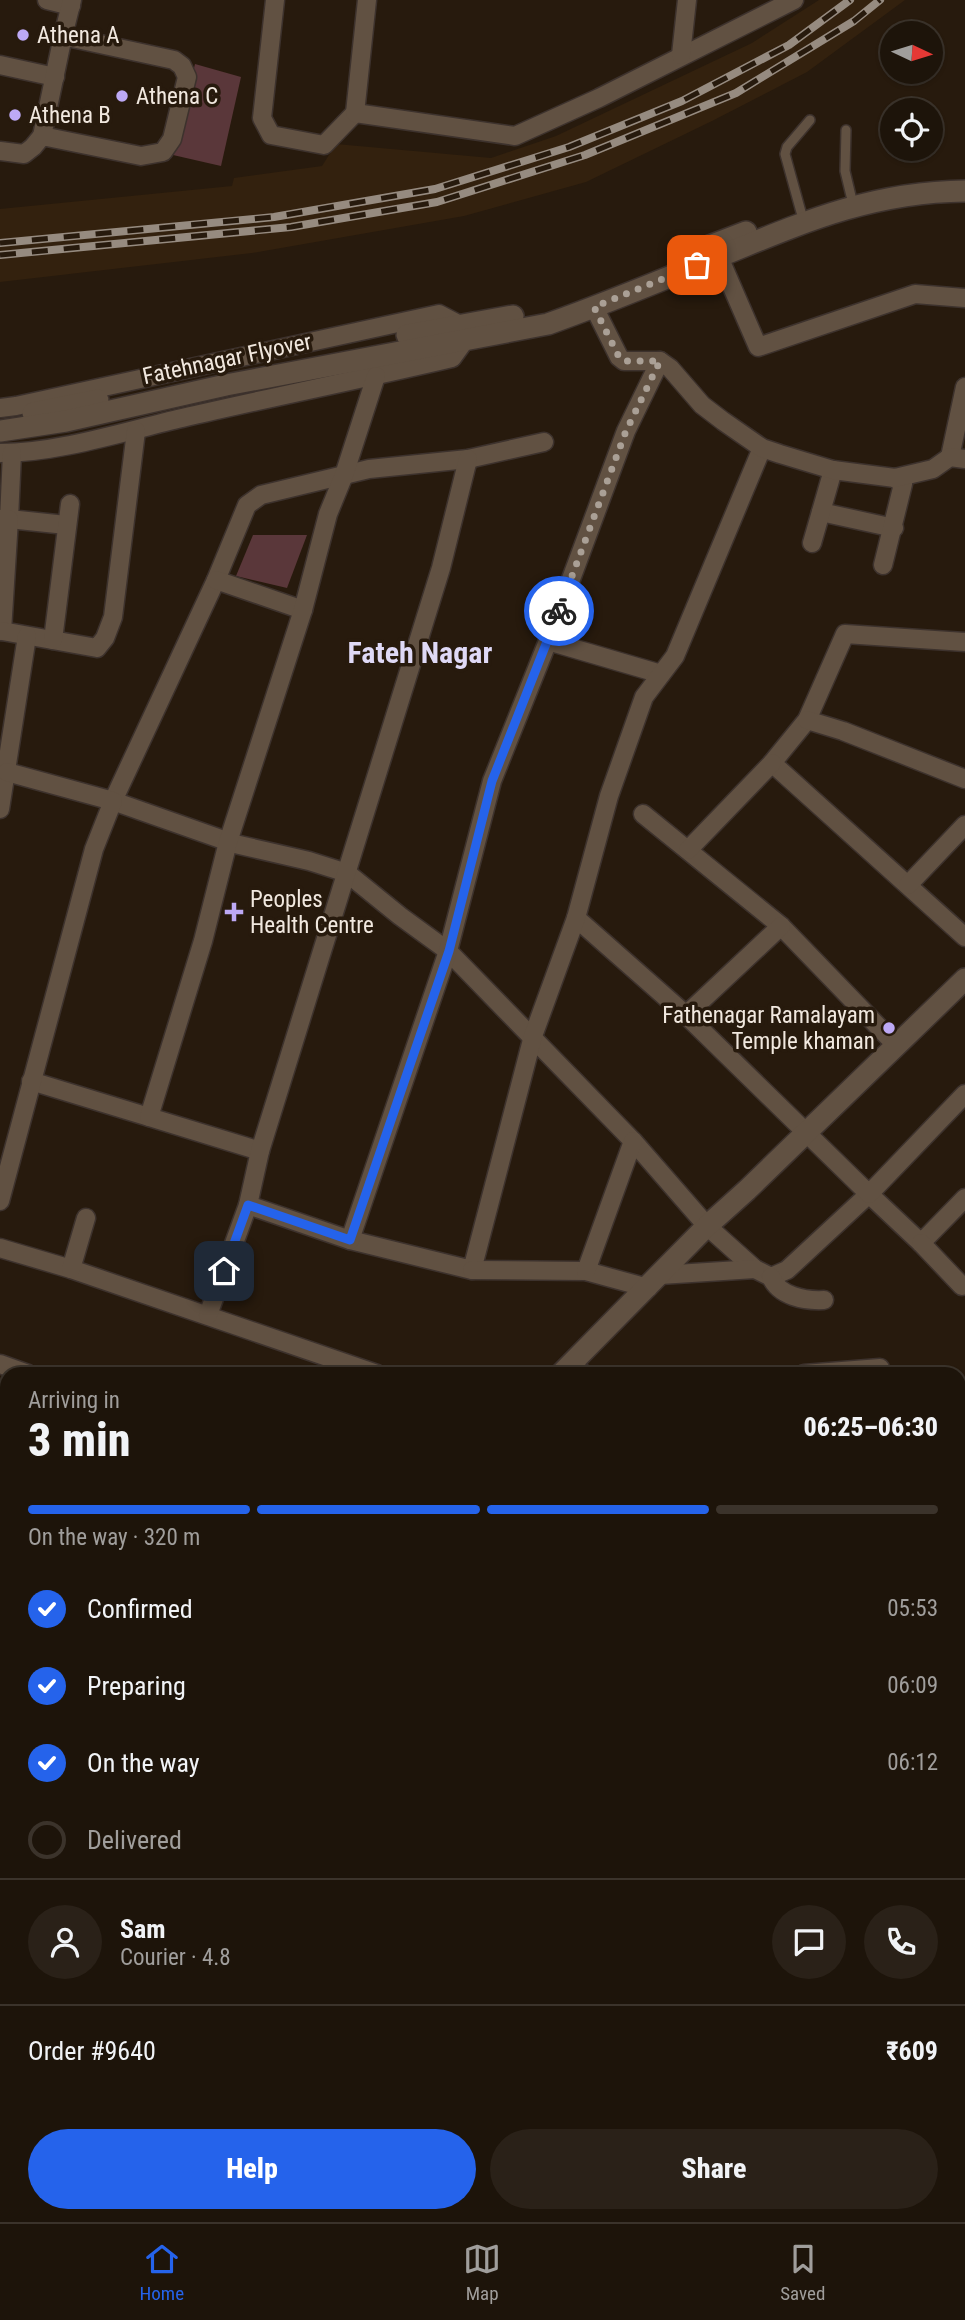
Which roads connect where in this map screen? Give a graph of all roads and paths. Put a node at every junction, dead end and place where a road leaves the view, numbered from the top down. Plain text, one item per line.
1 (47, 0) edge
2 (275, 0) edge
3 (367, 0) edge
4 (687, 0) edge
5 (791, 2) edge
6 (71, 3) edge
7 (63, 36) junction
8 (681, 55) junction
9 (0, 65) edge
10 (55, 77) junction
11 (355, 113) junction
12 (810, 120) dead end
13 (846, 130) dead end
14 (42, 136) junction
15 (0, 151) edge
16 (965, 177) edge
17 (965, 191) edge
18 (844, 201) junction
19 (801, 212) junction
20 (719, 257) junction
21 (965, 298) edge
22 (594, 307) junction
23 (463, 332) junction
24 (406, 342) junction
25 (660, 361) junction
26 (376, 376) junction
27 (965, 387) edge
28 (0, 408) edge
29 (0, 416) edge
30 (0, 431) edge
31 (136, 431) junction
32 (544, 442) dead end
33 (762, 448) junction
34 (6, 453) edge
35 (958, 458) edge
36 (468, 459) junction
37 (833, 470) junction
38 (344, 475) junction
39 (895, 478) junction
40 (70, 504) dead end
41 (821, 512) junction
42 (4, 519) edge
43 (66, 525) junction
44 (894, 528) junction
45 (812, 543) dead end
46 (883, 565) dead end
47 (216, 580) junction
48 (303, 610) junction
49 (1, 631) edge
50 (27, 636) junction
51 (53, 640) junction
52 (548, 641) junction
53 (965, 642) edge
54 (661, 674) junction
55 (807, 720) junction
56 (772, 763) junction
57 (7, 772) junction
58 (965, 779) edge
59 (113, 801) junction
60 (0, 810) edge
61 (643, 814) dead end
62 (965, 825) edge
63 (228, 842) junction
64 (688, 850) junction
65 (347, 873) junction
66 (908, 885) junction
67 (576, 918) junction
68 (781, 926) junction
69 (965, 937) edge
70 (449, 951) junction
71 (965, 979) edge
72 (686, 1015) junction
73 (533, 1036) junction
74 (897, 1045) junction
75 (31, 1081) junction
76 (965, 1094) edge
77 (149, 1117) junction
78 (806, 1132) junction
79 (633, 1142) junction
80 (260, 1151) junction
81 (869, 1194) junction
82 (965, 1198) edge
83 (0, 1201) edge
84 (248, 1205) junction
85 (86, 1218) dead end
86 (708, 1226) junction
87 (350, 1240) junction
88 (921, 1243) junction
89 (0, 1248) edge
90 (71, 1269) junction
91 (472, 1270) junction
92 (586, 1271) junction
93 (763, 1273) junction
94 (654, 1281) junction
95 (962, 1286) dead end
96 (824, 1300) dead end
97 (208, 1315) junction
98 (336, 1367) edge
99 (575, 1367) edge

1 - 6 street
2 - 11 street
3 - 11 street
4 - 8 street
5 - 8 street
6 - 7 street
7 - 10 street
7 - 14 street
8 - 11 street
9 - 10 street
10 - 14 street
12 - 19 lane
13 - 18 lane
14 - 15 street
16 - 18 main road
17 - 18 main road
18 - 19 main road
18 - 20 main road
19 - 23 main road
20 - 21 street
20 - 22 main road
22 - 23 main road
22 - 25 street
23 - 24 main road, Fatehnagar Flyover
23 - 26 street
23 - 28 street
24 - 29 main road, Fatehnagar Flyover
24 - 30 main road, Fatehnagar Flyover
25 - 33 street
25 - 52 street
26 - 31 street
26 - 38 street
27 - 35 street
31 - 34 street
31 - 51 street
32 - 36 street
33 - 37 street
33 - 54 street
34 - 42 street
35 - 39 street
36 - 38 street
36 - 65 street
37 - 39 street
37 - 41 street
38 - 47 street
38 - 48 street
39 - 44 street
40 - 43 street
41 - 44 street
41 - 45 street
42 - 43 street
42 - 49 street
43 - 51 street
44 - 46 street
47 - 48 street
47 - 59 street
48 - 63 street
49 - 50 street
50 - 51 street
50 - 57 street
52 - 54 street
52 - 70 street
53 - 55 street
54 - 67 street
55 - 56 street
55 - 58 street
56 - 64 street
56 - 66 street
57 - 59 street
57 - 60 street
59 - 63 street
59 - 75 street
61 - 64 street
62 - 66 street
63 - 65 street
63 - 77 street
64 - 68 street
65 - 70 street
65 - 80 street
66 - 69 street
67 - 72 street
67 - 73 street
68 - 72 street
68 - 74 street
70 - 73 street
70 - 87 street
71 - 74 main road
72 - 78 street
73 - 79 street
73 - 91 street
74 - 78 main road
75 - 77 street
75 - 83 street
76 - 81 street
77 - 80 street
78 - 81 street
78 - 86 main road
79 - 86 street
79 - 92 street
80 - 84 street
81 - 88 street
81 - 93 street
82 - 88 street
84 - 87 street
84 - 97 street
85 - 90 street
86 - 93 street
86 - 94 main road
87 - 91 street
88 - 95 street
89 - 90 street
90 - 97 street
91 - 92 street
92 - 94 street
93 - 94 street
93 - 96 street
94 - 99 main road
97 - 98 street

